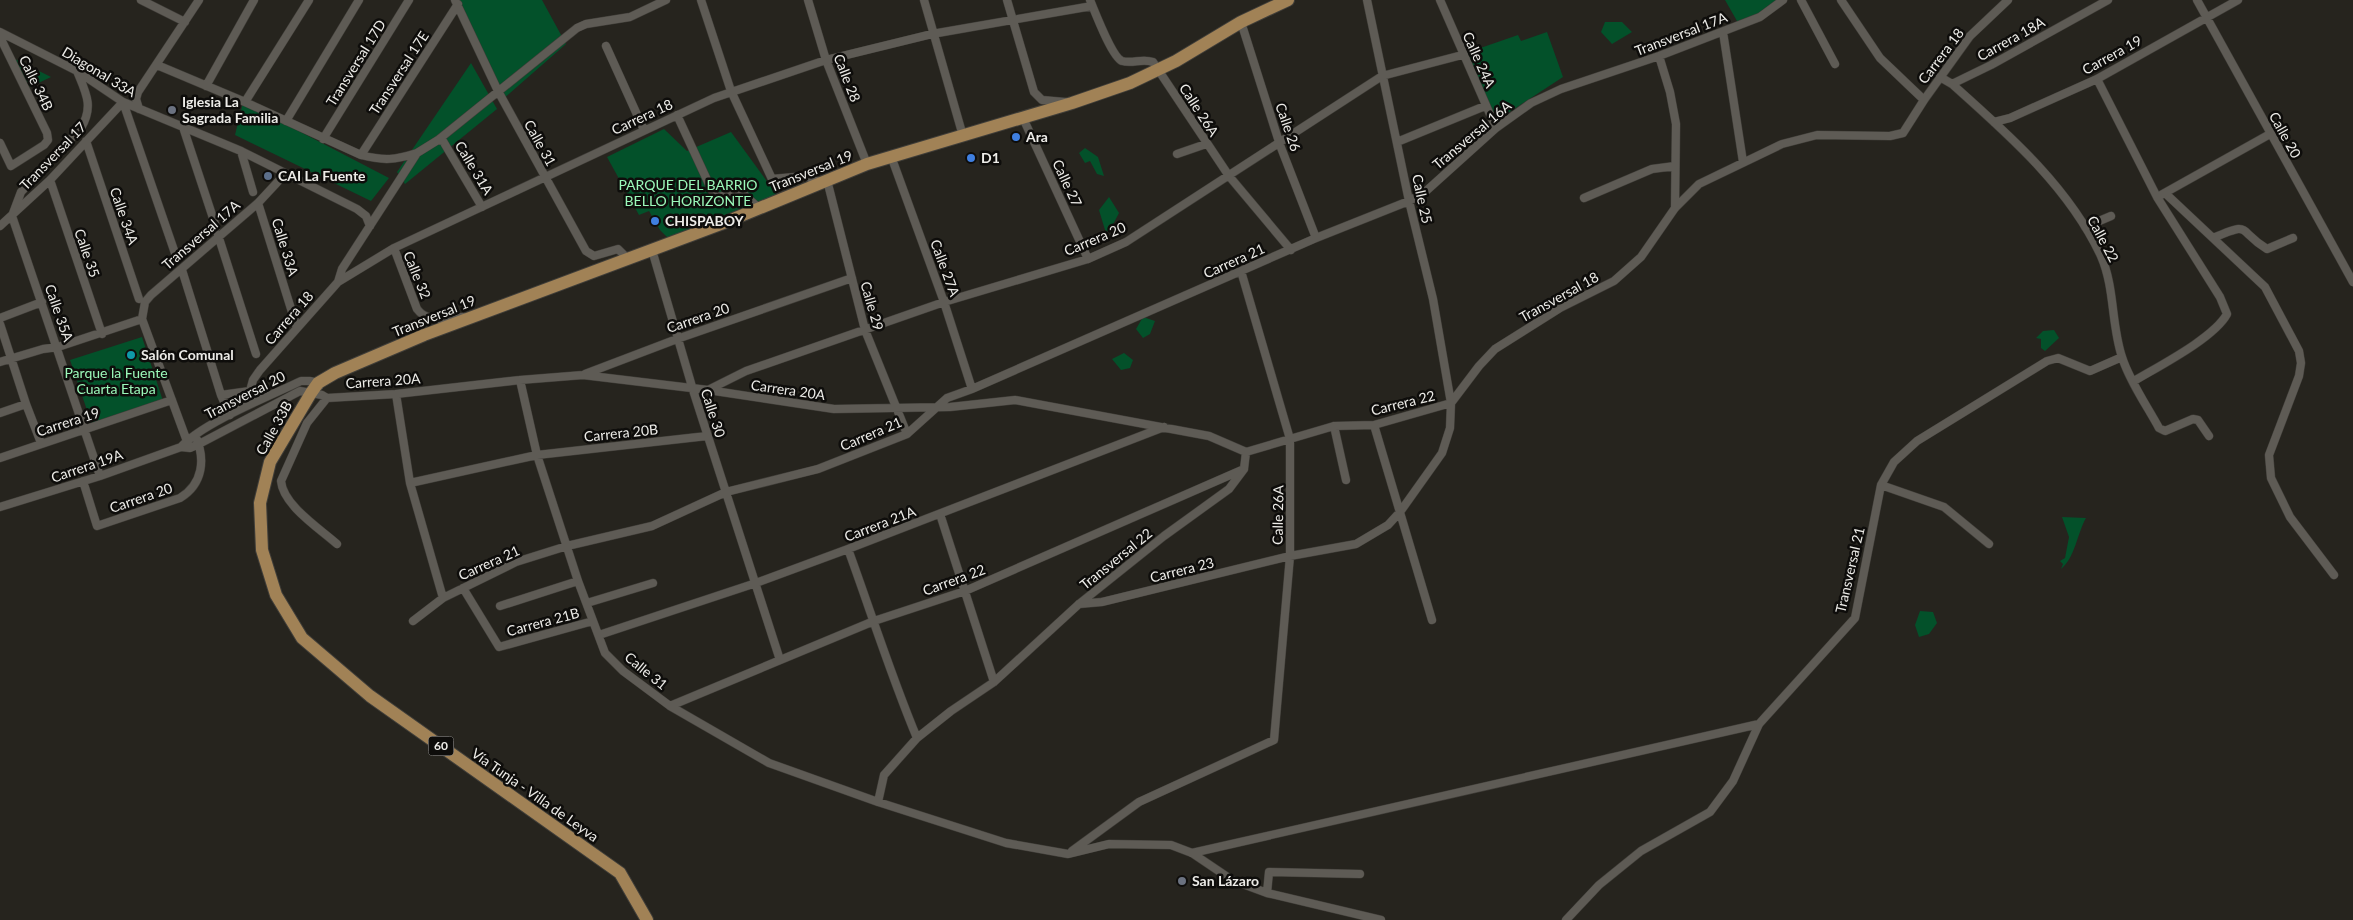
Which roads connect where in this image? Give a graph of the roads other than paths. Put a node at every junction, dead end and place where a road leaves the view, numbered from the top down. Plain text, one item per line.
1 (199, 0) edge
2 (254, 0) edge
3 (309, 0) edge
4 (359, 0) edge
5 (410, 0) edge
6 (666, 0) edge
7 (701, 0) edge
8 (808, 0) edge
9 (924, 0) edge
10 (1007, 0) edge
11 (1288, 0) edge
12 (1367, 0) edge
13 (1440, 0) edge
14 (1783, 0) edge
15 (1801, 0) edge
16 (1842, 0) edge
17 (2008, 0) edge
18 (2108, 0) edge
19 (2197, 0) edge
20 (2238, 0) edge
21 (144, 1) edge
22 (456, 2) edge
23 (1091, 3) edge
24 (2207, 17) junction
25 (185, 22) junction
26 (1012, 22) junction
27 (1241, 22) junction
28 (0, 32) edge
29 (1722, 32) junction
30 (932, 34) junction
31 (0, 37) edge
32 (606, 46) dead end
33 (1462, 55) junction
34 (1659, 56) junction
35 (826, 60) junction
36 (1835, 64) dead end
37 (157, 65) junction
38 (1158, 70) junction
39 (77, 71) junction
40 (1611, 73) joint
41 (1382, 76) junction
42 (1940, 77) junction
43 (2098, 79) junction
44 (1952, 84) junction
45 (206, 86) junction
46 (498, 91) junction
47 (732, 91) junction
48 (1924, 100) junction
49 (123, 102) junction
50 (245, 102) junction
51 (1072, 103) junction
52 (1486, 106) junction
53 (139, 109) junction
54 (677, 115) junction
55 (1024, 118) junction
56 (286, 121) junction
57 (1994, 122) junction
58 (183, 127) junction
59 (1496, 128) junction
60 (644, 130) junction
61 (1903, 133) joint
62 (2270, 134) junction
63 (963, 136) junction
64 (323, 139) junction
65 (440, 140) junction
66 (86, 141) junction
67 (1397, 142) junction
68 (0, 144) edge
69 (1206, 144) junction
70 (1280, 145) junction
71 (241, 151) junction
72 (417, 153) junction
73 (1177, 154) dead end
74 (361, 155) junction
75 (891, 156) junction
76 (1743, 162) junction
77 (868, 164) junction
78 (1675, 166) junction
79 (285, 174) junction
80 (1229, 176) junction
81 (545, 177) junction
82 (50, 180) junction
83 (824, 182) junction
84 (253, 192) dead end
85 (2165, 193) junction
86 (1584, 198) dead end
87 (2157, 198) junction
88 (1409, 201) junction
89 (258, 203) junction
90 (482, 207) junction
91 (1674, 208) junction
92 (760, 209) junction
93 (12, 216) junction
94 (2111, 216) dead end
95 (0, 226) edge
96 (370, 226) junction
97 (2085, 227) junction
98 (217, 231) junction
99 (1316, 238) junction
100 (2213, 238) junction
101 (2293, 238) dead end
102 (394, 248) junction
103 (652, 250) junction
104 (1291, 250) junction
105 (177, 259) dead end
106 (628, 259) junction
107 (1088, 259) junction
108 (182, 270) junction
109 (1241, 271) junction
110 (852, 278) junction
111 (338, 282) junction
112 (2353, 282) edge
113 (139, 299) dead end
114 (42, 302) junction
115 (944, 302) junction
116 (475, 316) junction
117 (0, 318) edge
118 (142, 319) junction
119 (0, 324) edge
120 (297, 328) junction
121 (865, 330) junction
122 (102, 334) junction
123 (677, 339) junction
124 (58, 348) junction
125 (256, 354) dead end
126 (2122, 357) junction
127 (12, 358) junction
128 (0, 362) edge
129 (583, 375) junction
130 (520, 380) junction
131 (2134, 381) junction
132 (972, 389) junction
133 (692, 390) junction
134 (708, 390) junction
135 (250, 391) junction
136 (319, 392) junction
137 (396, 394) junction
138 (220, 395) junction
139 (172, 400) junction
140 (256, 403) junction
141 (1451, 403) junction
142 (26, 404) junction
143 (938, 407) junction
144 (897, 408) junction
145 (0, 413) edge
146 (230, 415) junction
147 (1374, 424) junction
148 (1334, 426) junction
149 (1166, 427) junction
150 (86, 430) junction
151 (907, 434) junction
152 (195, 435) junction
153 (708, 436) junction
154 (2209, 436) dead end
155 (1290, 439) junction
156 (187, 440) junction
157 (41, 444) junction
158 (199, 444) junction
159 (181, 446) junction
160 (190, 448) junction
161 (1246, 452) junction
162 (537, 455) junction
163 (0, 458) edge
164 (1244, 469) junction
165 (100, 476) junction
166 (1346, 480) dead end
167 (82, 481) junction
168 (410, 483) junction
169 (1880, 485) junction
170 (192, 491) joint
171 (726, 492) junction
172 (0, 507) edge
173 (1400, 512) junction
174 (940, 514) junction
175 (337, 544) dead end
176 (1989, 544) dead end
177 (567, 546) junction
178 (848, 549) junction
179 (262, 550) joint
180 (1290, 556) junction
181 (2334, 575) dead end
182 (578, 581) junction
183 (653, 583) dead end
184 (756, 583) junction
185 (463, 588) junction
186 (965, 591) junction
187 (443, 598) junction
188 (587, 603) junction
189 (1079, 604) junction
190 (500, 606) dead end
191 (594, 620) junction
192 (1432, 620) dead end
193 (413, 621) dead end
194 (874, 621) junction
195 (599, 635) junction
196 (780, 660) junction
197 (994, 682) junction
198 (670, 706) junction
199 (1759, 724) junction
200 (917, 738) junction
201 (878, 802) junction
202 (1192, 853) junction
203 (1068, 854) junction
204 (1360, 874) dead end
205 (1267, 893) junction
206 (647, 920) edge
207 (1382, 920) edge
208 (1566, 920) edge

1 - 25 street
2 - 45 street
3 - 50 street
4 - 56 street
5 - 64 street, Transversal 17D
6 - 46 street
7 - 47 street
8 - 35 street, Calle 28
9 - 30 street
10 - 26 street
11 - 27 main road, Transversal 19
12 - 41 street, Calle 25
13 - 33 street, Calle 24A
14 - 29 street, Transversal 17A
15 - 36 street
16 - 48 street
17 - 42 street, Carrera 18
18 - 44 street, Carrera 18A
19 - 24 street, Calle 20
20 - 24 street, Carrera 19
21 - 25 street
22 - 46 street, Calle 31
22 - 74 street, Transversal 17E
23 - 26 street, Carrera 18
23 - 38 street
24 - 43 street, Carrera 19
24 - 62 street, Calle 20
25 - 37 street
26 - 30 street, Carrera 18
26 - 51 street
27 - 38 main road, Transversal 19
27 - 70 street, Calle 26
28 - 39 street, Diagonal 33A
29 - 34 street, Transversal 17A
29 - 76 street
30 - 35 street, Carrera 18
30 - 63 street
31 - 68 street, Calle 34B
32 - 60 street
33 - 41 street, Carrera 20
33 - 52 street, Calle 24A
34 - 40 street, Transversal 17A
34 - 78 street
35 - 47 street, Carrera 18
35 - 77 street, Calle 28
37 - 45 street
37 - 53 street
38 - 51 main road, Transversal 19
38 - 69 street, Calle 26A
39 - 49 street, Diagonal 33A
39 - 93 street
40 - 59 street, Transversal 16A
41 - 67 street, Calle 25
41 - 70 street, Carrera 20
42 - 44 street, Calle 22
42 - 48 street, Carrera 18
43 - 57 street, Carrera 19
43 - 87 street
44 - 57 street, Calle 22
45 - 50 street
46 - 65 street
46 - 81 street, Calle 31
47 - 54 street, Carrera 18
47 - 83 street
48 - 61 street, Carrera 18
49 - 53 street, Diagonal 33A
49 - 66 street, Transversal 17
49 - 105 street
50 - 56 street
51 - 55 main road, Transversal 19
52 - 59 street, Calle 24A
52 - 67 street
53 - 58 street, Diagonal 33A
54 - 60 street, Carrera 18
54 - 92 street
55 - 63 main road, Transversal 19
55 - 107 street, Calle 27
56 - 64 street
57 - 97 street, Calle 22
58 - 71 street, Diagonal 33A
58 - 98 street
59 - 88 street, Transversal 16A
60 - 81 street, Carrera 18
61 - 76 street, Transversal 18
62 - 85 street
62 - 112 street, Calle 20
63 - 75 main road, Transversal 19
64 - 74 street
65 - 72 street
65 - 90 street, Calle 31A
66 - 82 street, Transversal 17
66 - 113 street, Calle 34A
67 - 88 street, Calle 25
69 - 73 street
69 - 80 street, Calle 26A
70 - 80 street, Carrera 20
70 - 99 street, Calle 26
71 - 79 street, Diagonal 33A
71 - 84 street
72 - 74 street
72 - 96 street
75 - 77 main road, Transversal 19
75 - 115 street, Calle 27A
76 - 91 street, Transversal 18
77 - 83 main road, Transversal 19
78 - 86 street
78 - 91 street
79 - 89 street, Transversal 17A
79 - 96 street, Diagonal 33A
80 - 104 street, Calle 26A
80 - 107 street, Carrera 20
81 - 90 street, Carrera 18
81 - 106 street, Calle 31
82 - 93 street, Transversal 17
82 - 122 street, Calle 35
83 - 92 main road, Transversal 19
83 - 110 street, Calle 29
85 - 87 street
85 - 100 street
87 - 131 street
88 - 99 street, Carrera 21
88 - 141 street, Calle 25
89 - 98 street, Transversal 17A
89 - 120 street, Calle 33A
90 - 102 street, Carrera 18
91 - 141 street, Transversal 18
92 - 103 main road, Transversal 19
93 - 95 street, Transversal 17
93 - 114 street, Calle 35A
94 - 97 street
96 - 111 street
97 - 126 street, Calle 22
98 - 108 street, Transversal 17A
98 - 125 street
99 - 104 street, Carrera 21
100 - 101 street
100 - 181 street
102 - 111 street, Carrera 18
102 - 116 street, Calle 32
103 - 106 main road, Transversal 19
103 - 123 street, Calle 30
104 - 109 street, Carrera 21
106 - 116 main road, Transversal 19
107 - 115 street, Carrera 20
108 - 118 street, Transversal 17A
108 - 138 street
109 - 132 street, Carrera 21
109 - 155 street, Calle 26A
110 - 121 street, Calle 29
110 - 123 street, Carrera 20
111 - 120 street, Carrera 18
114 - 117 street
114 - 124 street, Calle 35A
115 - 121 street, Carrera 20
115 - 132 street, Calle 27A
116 - 136 main road, Transversal 19
118 - 122 street
118 - 139 street
119 - 127 street
120 - 135 street, Carrera 18
121 - 134 street, Carrera 20
121 - 144 street, Calle 29
122 - 124 street
123 - 129 street, Carrera 20
123 - 133 street, Calle 30
124 - 127 street
124 - 150 street, Calle 35A
126 - 131 street, Calle 22
126 - 169 street, Transversal 21
127 - 128 street
127 - 142 street
129 - 130 street, Carrera 20A
129 - 133 street, Carrera 20A
130 - 137 street, Carrera 20A
130 - 162 street, Calle 31
131 - 154 street, Calle 22
132 - 143 street, Carrera 21
133 - 134 street, Carrera 20A
133 - 153 street, Calle 30
134 - 144 street, Carrera 20A
135 - 138 street
135 - 140 street
136 - 137 street, Carrera 20A
136 - 140 street, Transversal 20
136 - 158 street, Transversal 20
136 - 175 street
136 - 179 main road, Calle 33B / 60
137 - 168 street
138 - 146 street
139 - 150 street, Carrera 19
139 - 156 street
140 - 146 street, Transversal 20
141 - 147 street, Carrera 22
141 - 173 street, Calle 25
142 - 145 street
142 - 157 street
143 - 144 street, Carrera 20A
143 - 149 street, Carrera 20A
143 - 151 street, Carrera 21
144 - 151 street, Calle 29
146 - 152 street, Transversal 20
147 - 148 street, Carrera 22
147 - 173 street
148 - 155 street, Carrera 22
148 - 166 street
149 - 161 street, Carrera 20A
149 - 174 street, Carrera 21A
150 - 157 street, Carrera 19
150 - 165 street, Calle 35A
151 - 171 street, Carrera 21
152 - 156 street, Carrera 19A
152 - 158 street, Transversal 20
153 - 162 street, Carrera 20B
153 - 171 street, Calle 30
155 - 161 street, Carrera 22
155 - 180 street, Calle 26A
156 - 159 street, Carrera 19A
156 - 160 street
157 - 163 street, Carrera 19
158 - 160 street
158 - 170 street, Transversal 20
159 - 160 street
159 - 165 street, Carrera 19A
161 - 164 street
162 - 168 street
162 - 177 street, Calle 31
164 - 186 street, Carrera 22
164 - 189 street, Transversal 22
165 - 167 street, Carrera 19A
167 - 170 street, Carrera 20
167 - 172 street, Carrera 19A
168 - 187 street
169 - 176 street
169 - 199 street, Transversal 21
171 - 177 street, Carrera 21
171 - 184 street, Calle 30
173 - 180 street, Carrera 23
173 - 192 street
174 - 178 street, Carrera 21A
174 - 186 street
177 - 182 street, Calle 31
177 - 185 street, Carrera 21
178 - 184 street, Carrera 21A
178 - 194 street
179 - 206 main road, Vía Tunja - Villa de Leyva / 60
180 - 189 street, Carrera 23
180 - 203 street, Calle 26A
182 - 188 street, Calle 31
182 - 190 street
183 - 188 street
184 - 195 street, Carrera 21A
184 - 196 street, Calle 30
185 - 187 street, Carrera 21
185 - 191 street, Carrera 21B
186 - 194 street, Carrera 22
186 - 197 street
187 - 193 street, Carrera 21
188 - 191 street, Calle 31
189 - 197 street, Transversal 22
191 - 195 street, Calle 31
194 - 196 street, Carrera 22
194 - 200 street
195 - 198 street, Calle 31
196 - 198 street, Carrera 22
197 - 200 street
198 - 201 street, Calle 31
199 - 202 street
199 - 208 street, Transversal 21
200 - 201 street
201 - 203 street, Calle 31
202 - 203 street
202 - 205 street
204 - 205 street
205 - 207 street

